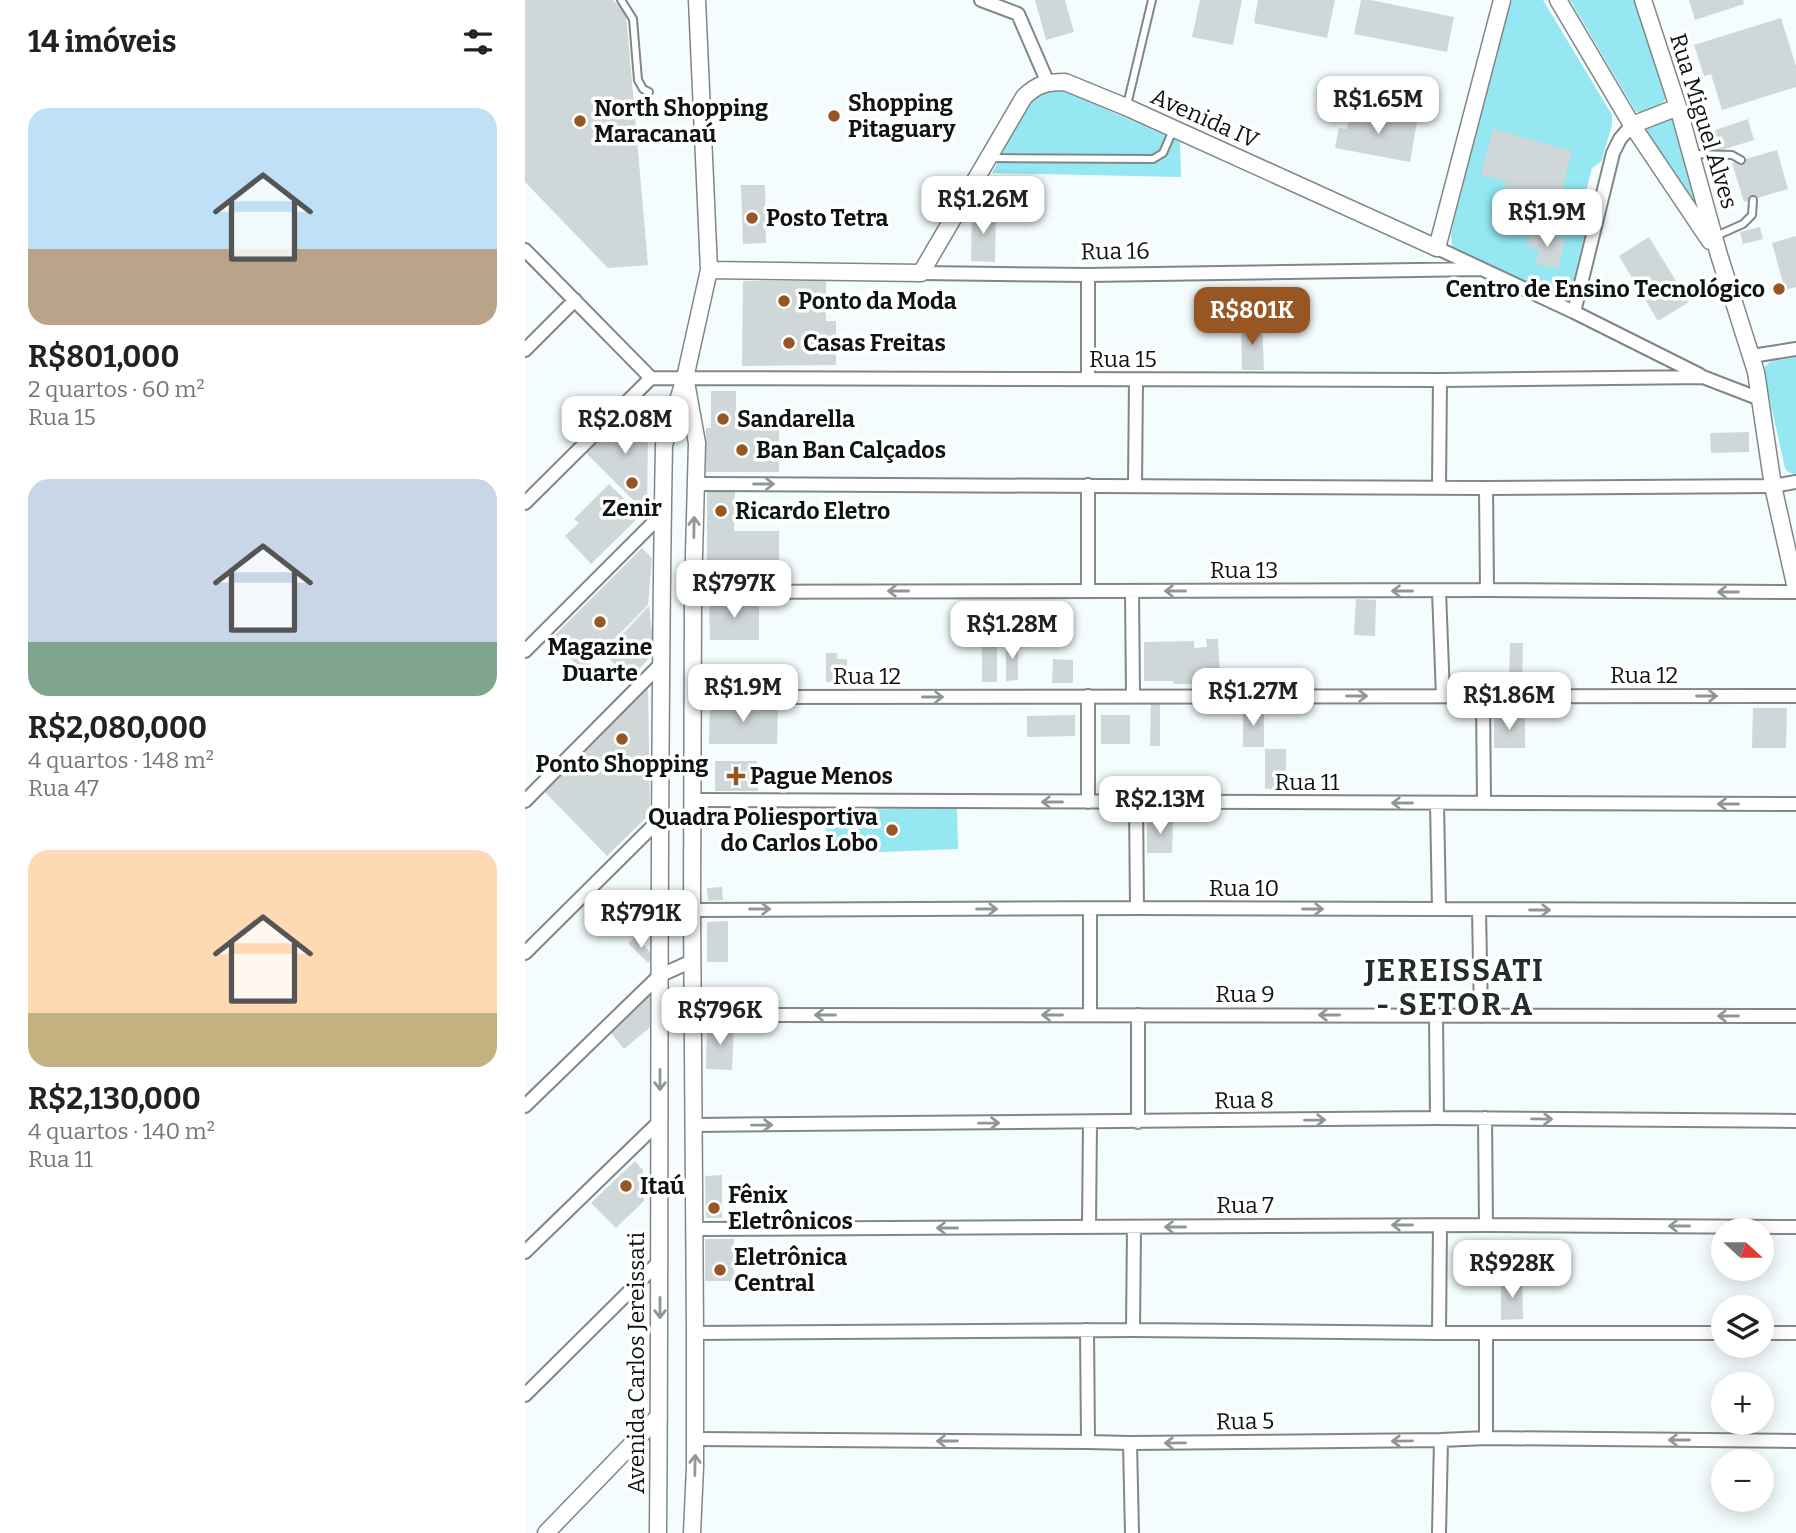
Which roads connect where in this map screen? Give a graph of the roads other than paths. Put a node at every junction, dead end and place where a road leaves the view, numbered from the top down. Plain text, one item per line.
1 (621, 0) edge
2 (697, 0) edge
3 (981, 0) edge
4 (1152, 0) edge
5 (1502, 0) edge
6 (1558, 0) edge
7 (1643, 0) edge
8 (1048, 83) junction
9 (649, 92) dead end
10 (1126, 107) junction
11 (1678, 107) junction
12 (1632, 125) junction
13 (1174, 129) junction
14 (1691, 154) junction
15 (988, 158) junction
16 (1741, 160) dead end
17 (1753, 200) dead end
18 (1714, 237) junction
19 (1437, 248) junction
20 (525, 250) edge
21 (1719, 255) junction
22 (1481, 269) junction
23 (709, 270) junction
24 (921, 274) junction
25 (1088, 275) junction
26 (575, 300) junction
27 (1574, 312) junction
28 (1796, 349) edge
29 (525, 351) edge
30 (1752, 356) junction
31 (1703, 377) junction
32 (650, 378) junction
33 (685, 378) junction
34 (1088, 380) junction
35 (1136, 380) junction
36 (1440, 380) junction
37 (1760, 399) junction
38 (1796, 482) edge
39 (695, 484) junction
40 (1088, 485) junction
41 (1135, 486) junction
42 (1773, 486) junction
43 (1439, 487) junction
44 (1486, 488) junction
45 (525, 503) edge
46 (663, 513) junction
47 (1487, 590) junction
48 (1796, 590) edge
49 (1088, 591) junction
50 (1132, 591) junction
51 (1439, 591) junction
52 (693, 592) junction
53 (525, 651) edge
54 (662, 663) junction
55 (1796, 695) edge
56 (1088, 696) junction
57 (1133, 696) junction
58 (1443, 696) junction
59 (694, 697) junction
60 (1483, 697) junction
61 (693, 800) junction
62 (525, 801) edge
63 (1088, 802) junction
64 (1136, 802) junction
65 (1437, 803) junction
66 (1484, 803) junction
67 (1796, 804) edge
68 (660, 819) junction
69 (1137, 908) junction
70 (692, 909) junction
71 (1090, 909) junction
72 (1439, 909) junction
73 (1479, 910) junction
74 (1796, 910) edge
75 (525, 953) edge
76 (692, 961) junction
77 (659, 976) junction
78 (693, 1015) junction
79 (1090, 1015) junction
80 (1137, 1015) junction
81 (1436, 1015) junction
82 (1481, 1016) junction
83 (1796, 1016) edge
84 (525, 1106) edge
85 (1437, 1118) junction
86 (1485, 1118) junction
87 (660, 1121) junction
88 (1796, 1121) edge
89 (1090, 1122) junction
90 (1138, 1122) junction
91 (693, 1125) junction
92 (1440, 1225) junction
93 (1486, 1225) junction
94 (1089, 1227) junction
95 (1134, 1227) junction
96 (1796, 1227) edge
97 (693, 1229) junction
98 (525, 1252) edge
99 (660, 1261) junction
100 (1087, 1330) junction
101 (1133, 1330) junction
102 (695, 1333) junction
103 (1439, 1333) junction
104 (1486, 1333) junction
105 (1711, 1333) edge
106 (1774, 1333) edge
107 (1796, 1333) edge
108 (525, 1395) edge
109 (659, 1416) junction
110 (1486, 1438) junction
111 (695, 1439) junction
112 (1441, 1440) junction
113 (1088, 1441) junction
114 (1796, 1441) edge
115 (1130, 1443) junction
116 (546, 1533) edge
117 (658, 1533) edge
118 (692, 1533) edge
119 (1132, 1533) edge
120 (1439, 1533) edge

1 - 9 lane
2 - 23 street, Avenida Carlos Jereissati
3 - 8 street
4 - 10 lane
5 - 19 street
6 - 12 street
7 - 11 street, Rua Miguel Alves
8 - 10 street, Avenida IV
8 - 15 street
10 - 13 street, Avenida IV
11 - 12 street
11 - 14 street, Rua Miguel Alves
12 - 21 street
12 - 27 street
13 - 15 lane
13 - 19 street, Avenida IV
14 - 16 lane
14 - 18 street, Rua Miguel Alves
15 - 24 street
17 - 18 lane
18 - 21 street, Rua Miguel Alves
19 - 22 street, Avenida IV
20 - 26 street
21 - 30 street
22 - 25 street, Rua 16
22 - 27 street, Avenida IV
23 - 24 street, Rua 16
23 - 33 street, Avenida Carlos Jereissati
24 - 25 street, Rua 16
25 - 34 street
26 - 29 street
26 - 32 street
27 - 31 street, Avenida IV
28 - 30 street
30 - 37 street
31 - 36 street, Rua 15
31 - 37 street, Rua 15
32 - 33 street, Rua 15
32 - 45 street
33 - 34 street, Rua 15
33 - 39 street
33 - 46 street, Avenida Carlos Jereissati
34 - 35 street, Rua 15
35 - 36 street, Rua 15
35 - 41 street
36 - 43 street
37 - 42 street
38 - 42 street
39 -> 40 street
52 -> 39 street
40 - 41 street
40 - 49 street
41 - 43 street
42 - 44 street
42 - 48 street
43 - 44 street
44 - 47 street
46 - 53 street
46 - 54 street, Avenida Carlos Jereissati
48 -> 47 street, Rua 13
47 - 51 street, Rua 13
49 - 50 street, Rua 13
49 -> 52 street, Rua 13
51 -> 50 street, Rua 13
50 - 57 street
51 - 58 street
52 - 59 street
54 - 62 street
54 - 68 street, Avenida Carlos Jereissati
60 -> 55 street, Rua 12
56 - 57 street, Rua 12
59 -> 56 street, Rua 12
56 - 63 street
57 -> 58 street, Rua 12
58 - 60 street, Rua 12
59 - 61 street
60 - 66 street
63 -> 61 street, Rua 11
61 - 70 street
63 - 64 street, Rua 11
65 -> 64 street, Rua 11
64 - 69 street
65 - 66 street, Rua 11
65 - 72 street
67 -> 66 street, Rua 11
68 - 75 street
68 - 77 street, Avenida Carlos Jereissati
69 - 71 street, Rua 10
69 -> 72 street, Rua 10
70 -> 71 street, Rua 10
70 - 76 street
71 - 79 street
72 - 73 street, Rua 10
73 -> 74 street, Rua 10
73 - 82 street
76 - 77 street
76 - 78 street
77 - 84 street
77 -> 87 street, Avenida Carlos Jereissati
79 -> 78 street, Rua 9
78 - 91 street
79 - 80 street, Rua 9
81 -> 80 street, Rua 9
80 - 90 street
81 - 82 street, Rua 9
81 - 85 street
83 -> 82 street, Rua 9
85 - 86 street, Rua 8
90 -> 85 street, Rua 8
86 -> 88 street, Rua 8
86 - 93 street
87 - 98 street
87 - 99 street, Avenida Carlos Jereissati
89 - 90 street, Rua 8
91 -> 89 street, Rua 8
89 - 94 street
91 - 97 street
92 - 93 street, Rua 7
92 -> 95 street, Rua 7
92 - 103 street
96 -> 93 street, Rua 7
94 - 95 street, Rua 7
94 -> 97 street, Rua 7
95 - 101 street
97 - 102 street
99 - 108 street
99 -> 109 street, Avenida Carlos Jereissati
100 - 101 street
100 - 102 street
100 - 113 street
101 - 103 street
102 - 111 street
103 - 104 street
104 - 105 street
104 - 110 street
106 - 107 street
109 - 116 street
109 - 117 street, Avenida Carlos Jereissati
110 - 112 street, Rua 5
114 -> 110 street, Rua 5
113 -> 111 street, Rua 5
118 -> 111 street
112 -> 115 street, Rua 5
112 - 120 street
113 - 115 street, Rua 5
115 - 119 street

